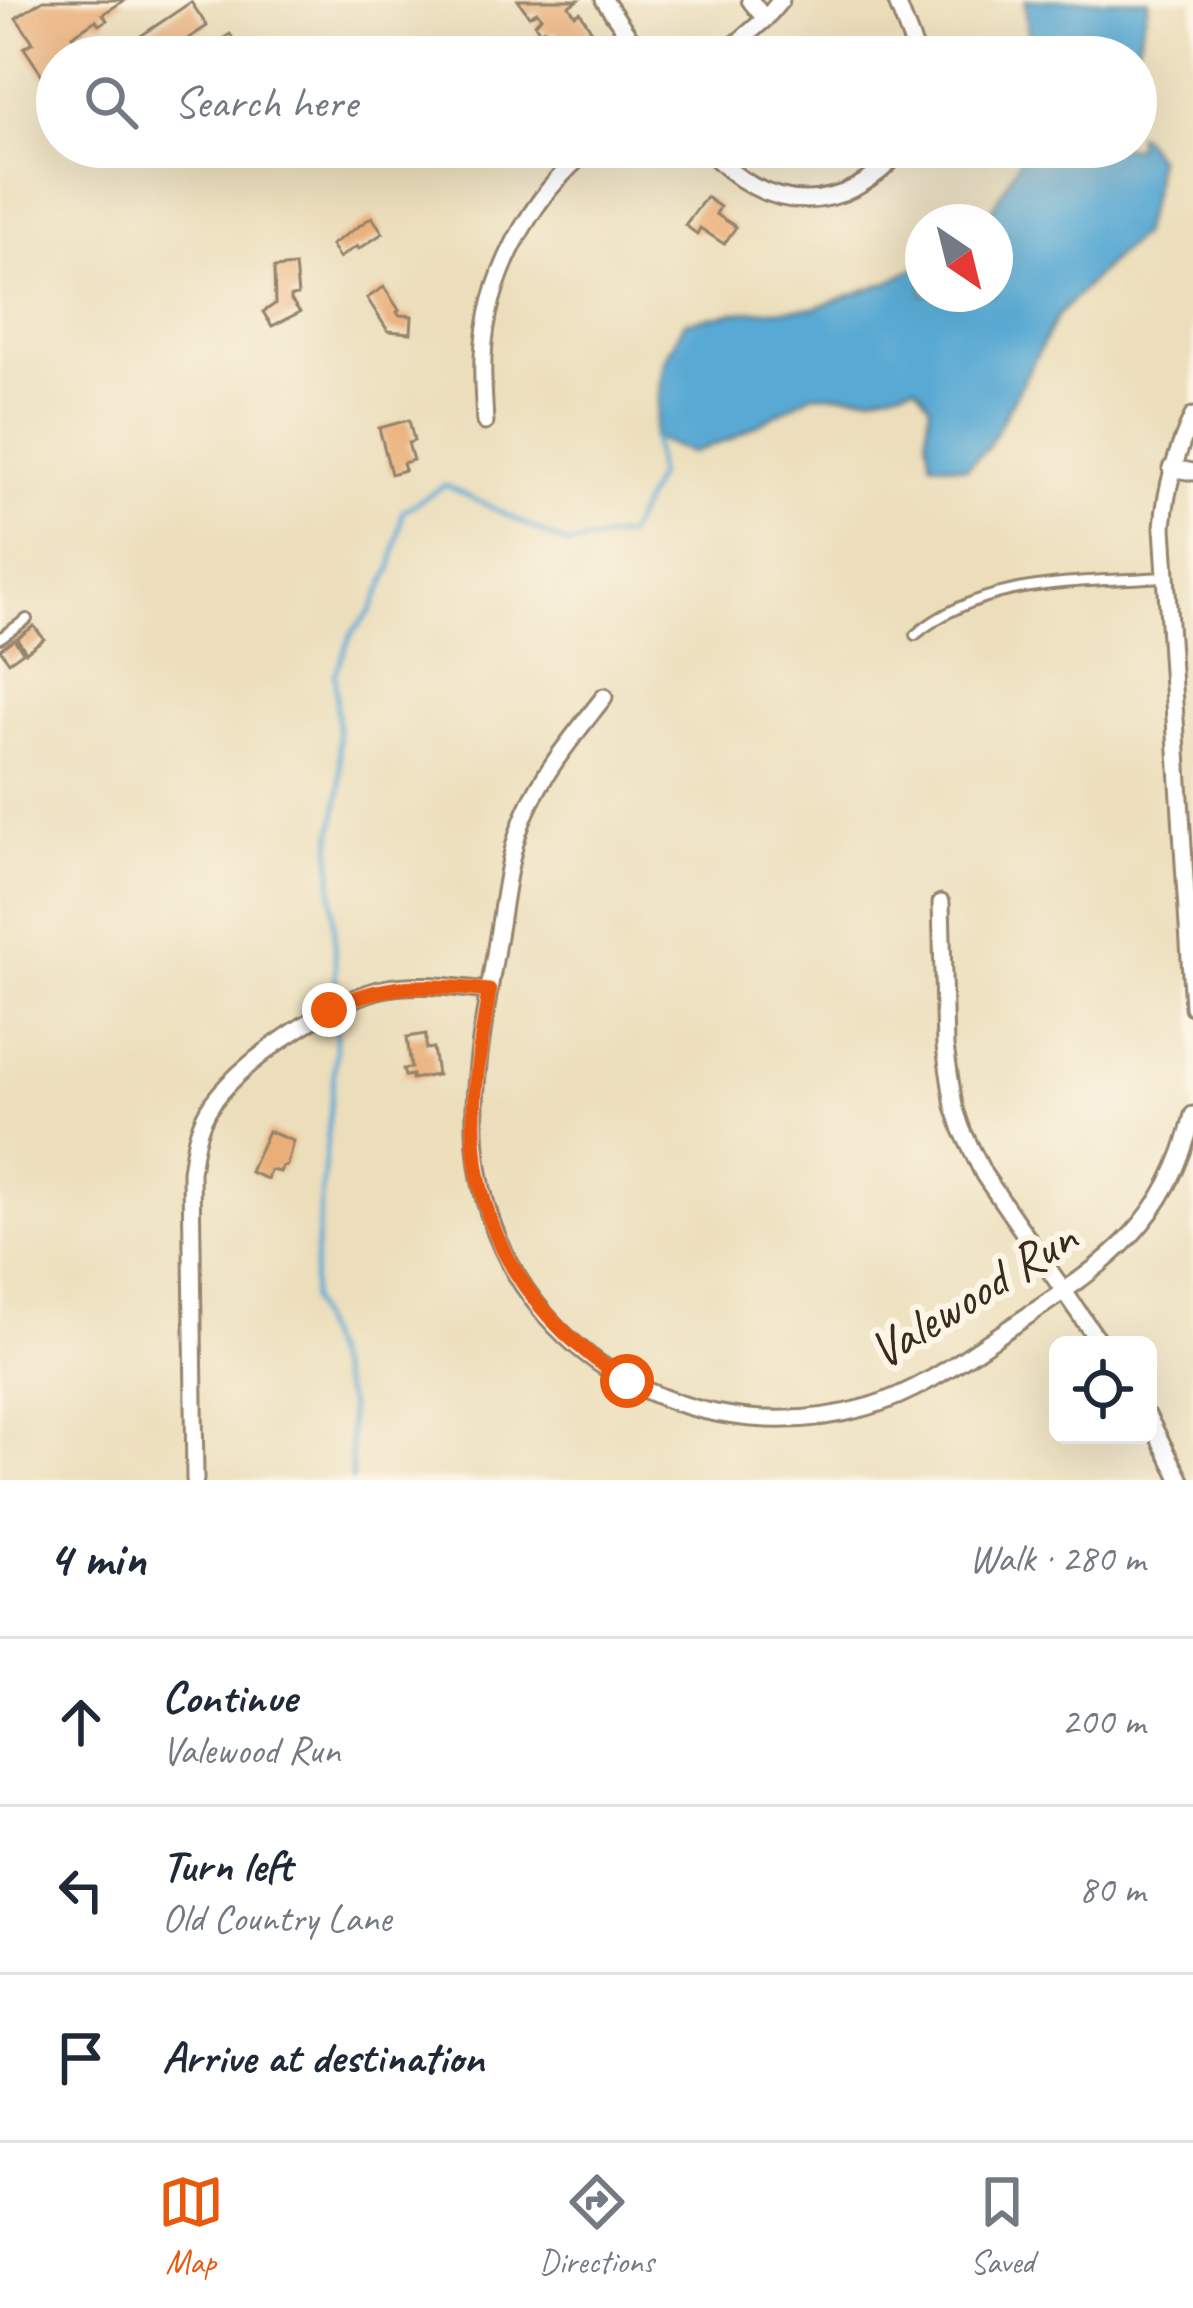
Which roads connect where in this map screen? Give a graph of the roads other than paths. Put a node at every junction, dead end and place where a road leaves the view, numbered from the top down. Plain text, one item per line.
1 (604, 0) edge
2 (750, 0) edge
3 (781, 0) edge
4 (896, 0) edge
5 (765, 19) junction
6 (629, 36) edge
7 (745, 36) edge
8 (910, 36) edge
9 (570, 168) edge
10 (726, 168) edge
11 (884, 168) edge
12 (1193, 416) edge
13 (485, 422) dead end
14 (1172, 468) junction
15 (1193, 472) edge
16 (1166, 577) junction
17 (27, 619) dead end
18 (915, 635) dead end
19 (0, 638) edge
20 (604, 698) dead end
21 (941, 903) dead end
22 (489, 991) junction
23 (1193, 1007) edge
24 (1193, 1115) edge
25 (1064, 1291) junction
26 (1095, 1336) edge
27 (1157, 1435) edge
28 (195, 1480) edge
29 (1180, 1480) edge

1 - 6 street
2 - 5 street
3 - 5 street
4 - 8 street
5 - 7 street
9 - 13 street
10 - 11 street
12 - 14 street
14 - 15 street
14 - 16 street
16 - 18 lane
16 - 23 street
17 - 19 lane
20 - 22 street, Valewood Run
21 - 25 street
22 - 25 street, Valewood Run
22 - 28 street
24 - 25 street, Valewood Run
25 - 26 street
27 - 29 street

